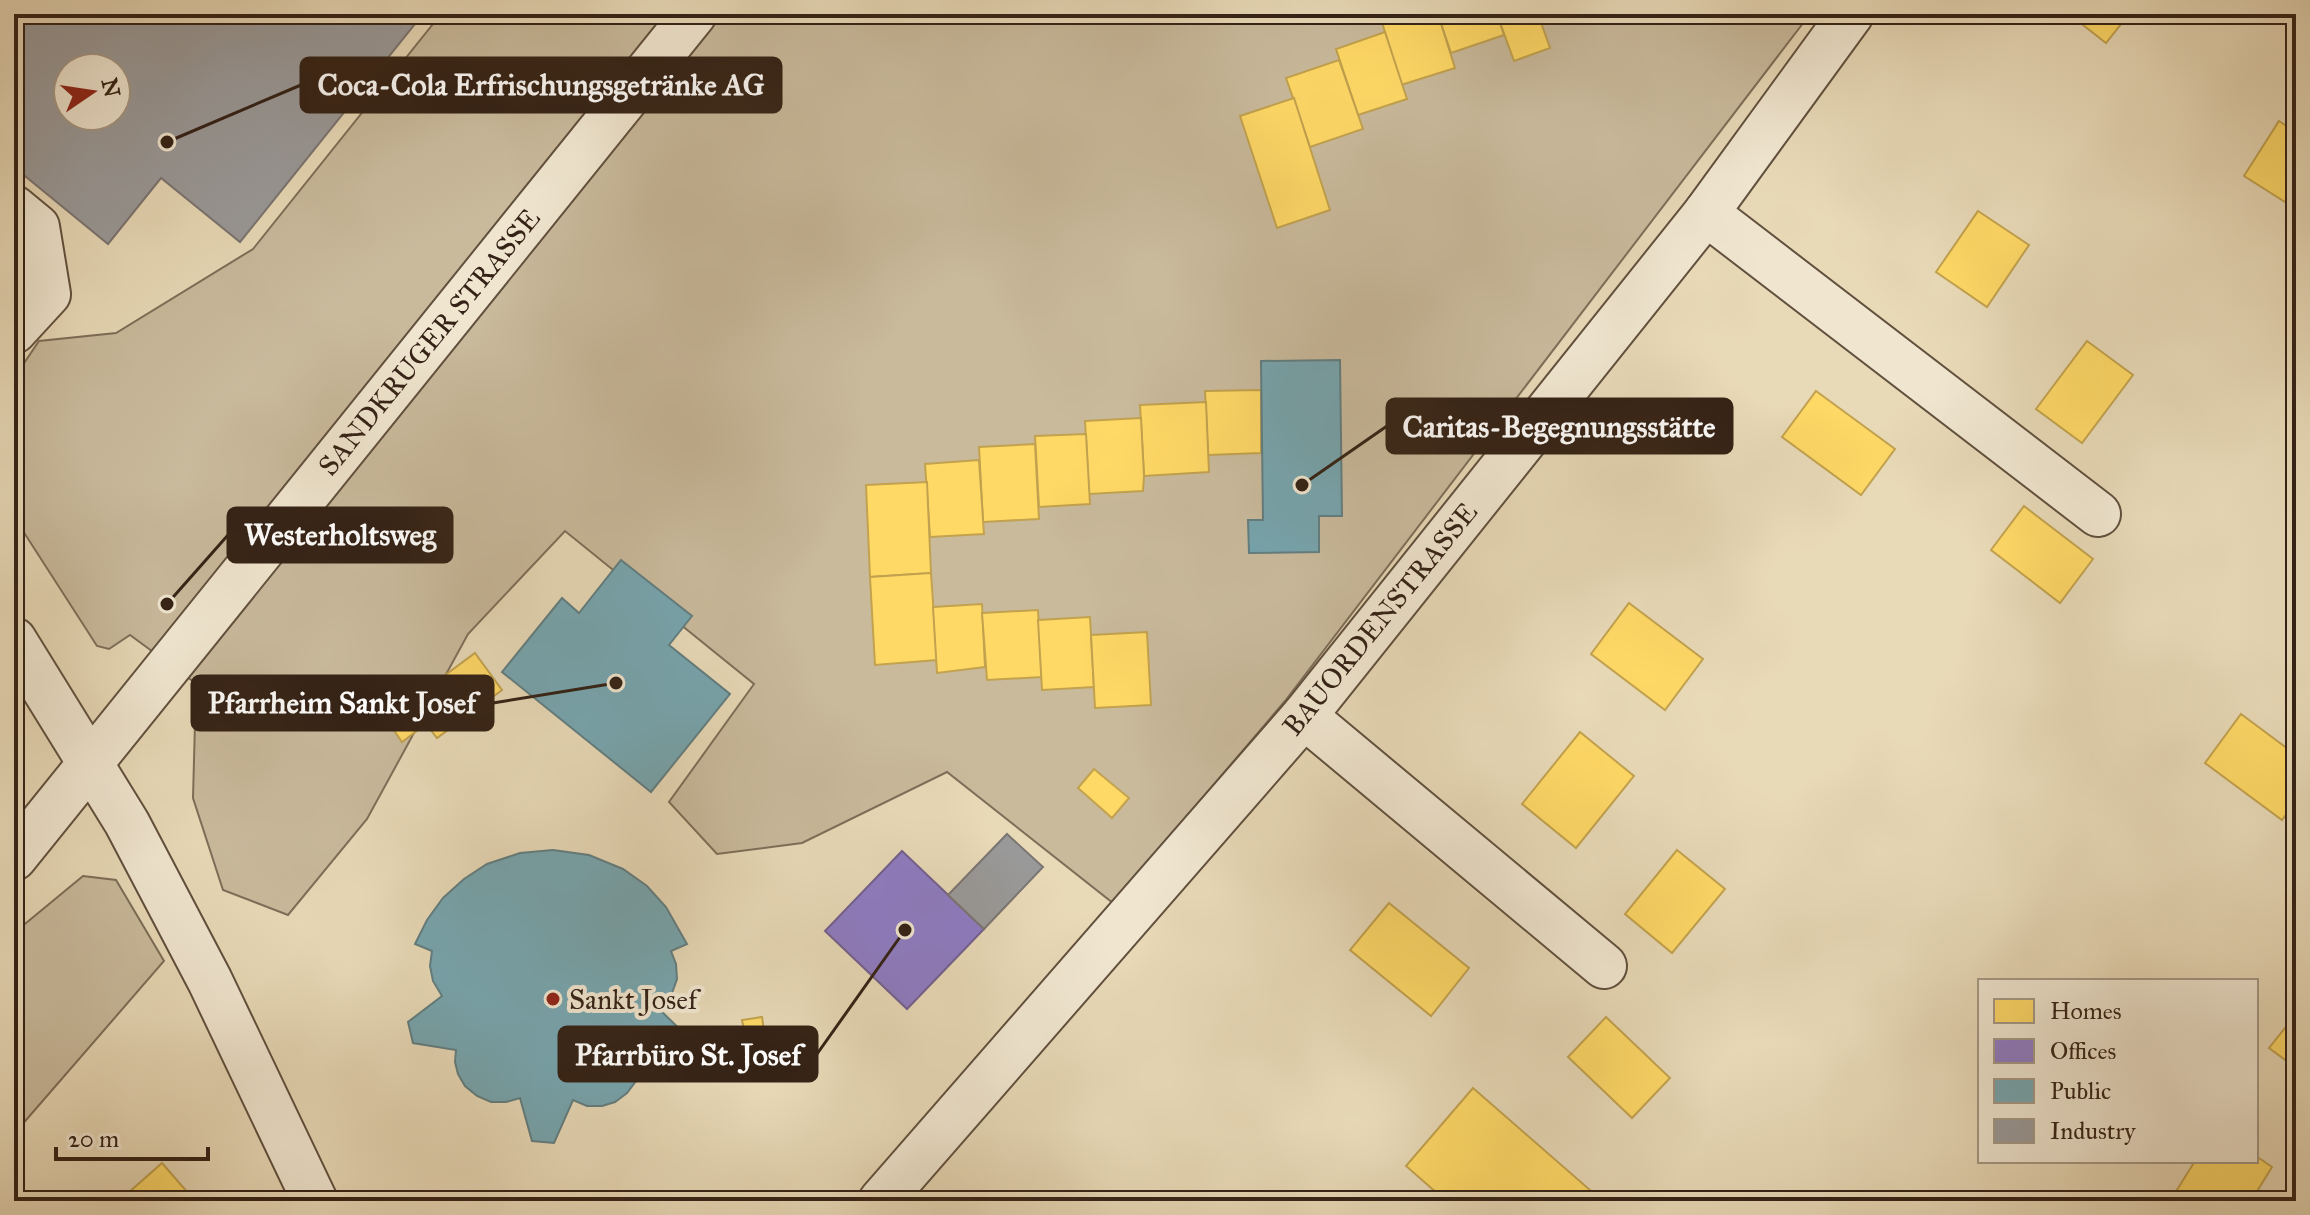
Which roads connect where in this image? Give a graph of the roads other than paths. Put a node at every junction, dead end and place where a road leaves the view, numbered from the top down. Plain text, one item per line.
1 (694, 14) edge
2 (1851, 14) edge
3 (14, 208) edge
4 (1706, 213) junction
5 (14, 331) edge
6 (2098, 514) dead end
7 (14, 640) edge
8 (1304, 716) junction
9 (89, 765) junction
10 (14, 858) edge
11 (1604, 966) dead end
12 (883, 1200) edge
13 (315, 1201) edge

1 - 9 street, SANDKRUGER STRASSE
2 - 4 street, BAUORDENSTRASSE
3 - 5 street
4 - 6 street
4 - 8 street, BAUORDENSTRASSE
7 - 9 street
8 - 11 street
8 - 12 street, BAUORDENSTRASSE
9 - 10 street, SANDKRUGER STRASSE
9 - 13 street

